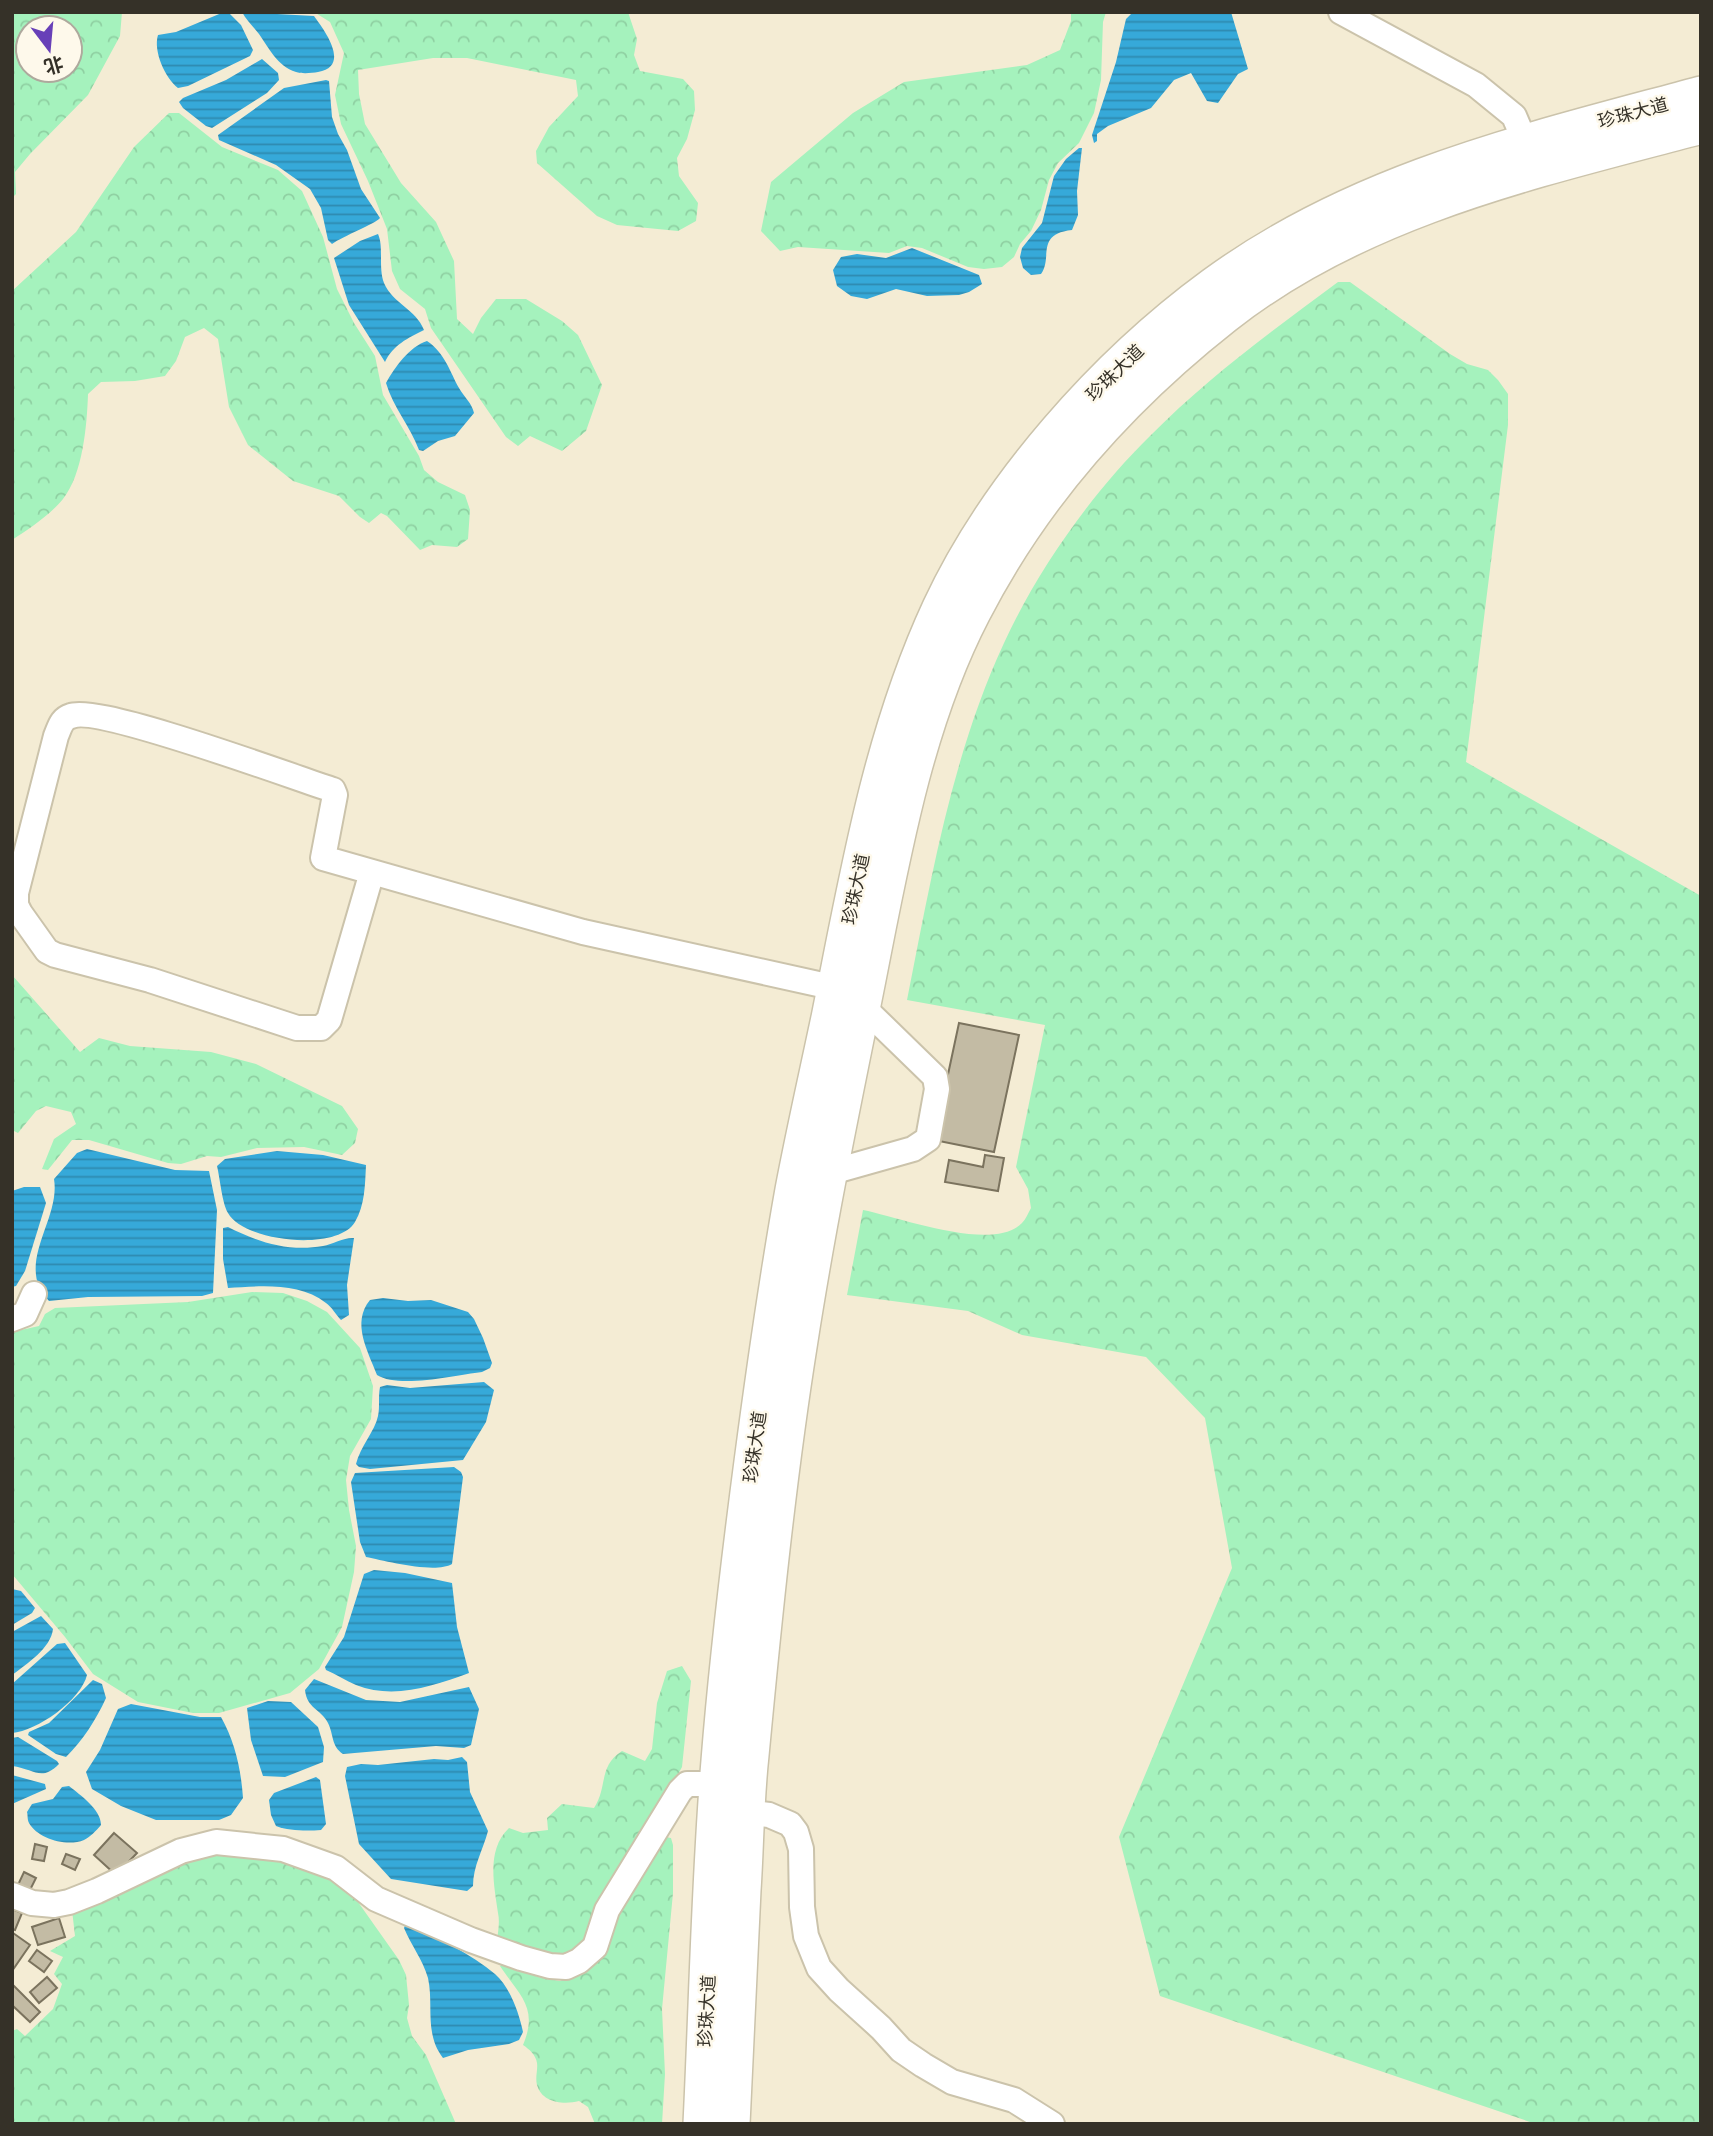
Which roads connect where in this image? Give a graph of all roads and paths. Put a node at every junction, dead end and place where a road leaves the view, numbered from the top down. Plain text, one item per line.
1 (1341, 12) edge
2 (1359, 12) edge
3 (1701, 95) edge
4 (1701, 125) edge
5 (1535, 155) junction
6 (372, 872) junction
7 (849, 997) junction
8 (828, 1173) junction
9 (34, 1294) dead end
10 (12, 1319) edge
11 (718, 1784) junction
12 (746, 1812) junction
13 (12, 1895) edge
14 (702, 2124) edge
15 (731, 2124) edge
16 (1052, 2124) edge

1 - 5 street
2 - 5 street
3 - 5 highway, 珍珠大道
4 - 5 highway, 珍珠大道
5 - 7 highway, 珍珠大道
6 - 6 street
6 - 7 street
7 - 8 highway, 珍珠大道
7 - 8 street
7 - 11 highway, 珍珠大道
8 - 12 highway, 珍珠大道
9 - 10 street
11 - 12 street
11 - 13 street
11 - 14 highway, 珍珠大道
12 - 15 highway, 珍珠大道
12 - 16 street

